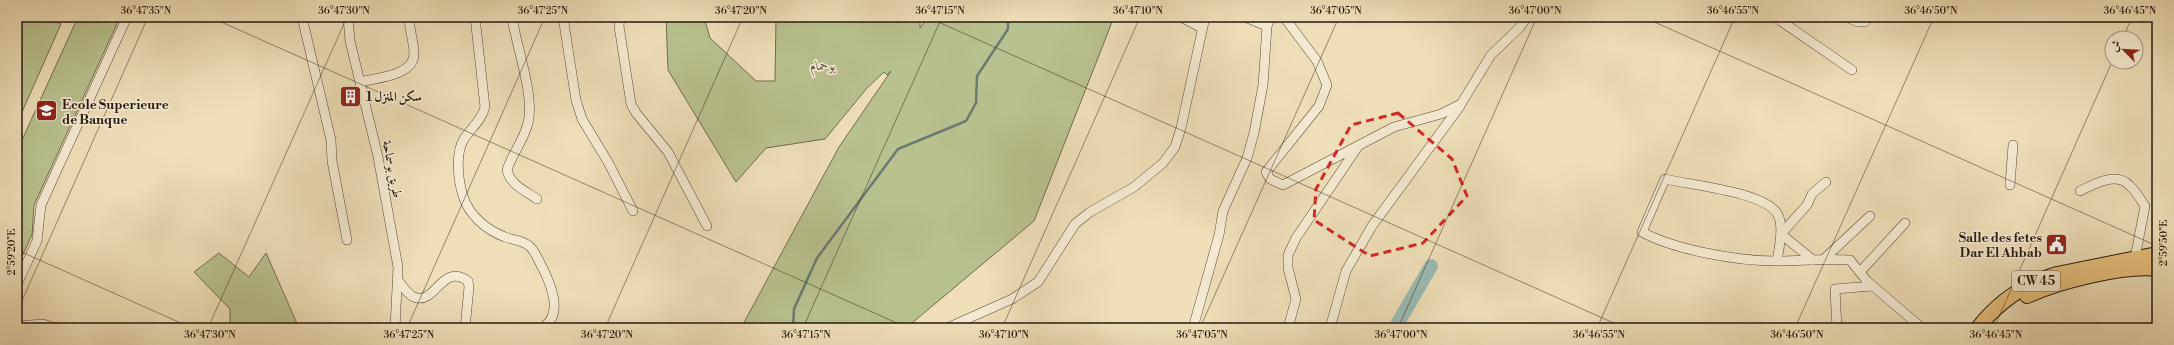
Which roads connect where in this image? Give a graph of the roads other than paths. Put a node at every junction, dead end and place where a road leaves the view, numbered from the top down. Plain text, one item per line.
1 (128, 17) edge
2 (302, 17) edge
3 (348, 17) edge
4 (409, 17) edge
5 (476, 17) edge
6 (512, 17) edge
7 (564, 17) edge
8 (620, 17) edge
9 (1181, 17) edge
10 (1205, 17) edge
11 (1245, 17) edge
12 (1271, 17) edge
13 (1284, 17) edge
14 (1527, 17) edge
15 (1775, 17) edge
16 (1846, 17) edge
17 (1868, 17) edge
18 (1267, 26) junction
19 (1202, 28) junction
20 (1852, 70) dead end
21 (360, 82) junction
22 (1461, 104) junction
23 (2013, 145) dead end
24 (1358, 146) junction
25 (1826, 182) dead end
26 (2010, 185) dead end
27 (2080, 191) dead end
28 (537, 199) dead end
29 (633, 211) dead end
30 (1870, 216) dead end
31 (1905, 223) dead end
32 (707, 226) dead end
33 (1781, 234) junction
34 (347, 240) dead end
35 (2157, 254) edge
36 (2134, 258) junction
37 (1824, 259) junction
38 (1813, 260) junction
39 (1777, 261) junction
40 (2111, 268) junction
41 (2157, 269) edge
42 (1860, 272) junction
43 (398, 279) junction
44 (17, 284) edge
45 (1872, 286) junction
46 (17, 326) edge
47 (56, 328) edge
48 (395, 328) edge
49 (465, 328) edge
50 (542, 328) edge
51 (947, 328) edge
52 (1193, 328) edge
53 (1288, 328) edge
54 (1330, 328) edge
55 (1837, 328) edge
56 (1922, 328) edge
57 (1978, 328) edge
58 (1989, 328) edge

1 - 44 street
2 - 34 street
3 - 21 street, طريق بوسماحة
4 - 21 street
5 - 50 street
6 - 28 street
7 - 29 street
8 - 32 street
9 - 19 street
10 - 19 street
11 - 18 street
12 - 18 street
13 - 24 street
14 - 22 street
15 - 20 street
16 - 17 street
18 - 52 street
19 - 51 street
21 - 43 street, طريق بوسماحة
22 - 24 street
22 - 54 street
23 - 26 street
24 - 53 street
25 - 33 street
27 - 36 street
30 - 37 street
31 - 42 street
33 - 38 street
33 - 39 street
33 - 39 street
35 - 36 main road, CW 45
36 - 40 main road, CW 45
37 - 38 street
37 - 42 street
38 - 39 street
40 - 41 main road, CW 45
40 - 57 main road, CW 45
40 - 58 main road
42 - 45 street
43 - 48 street, طريق بوسماحة
43 - 49 street
45 - 55 street
45 - 56 street
46 - 47 street

